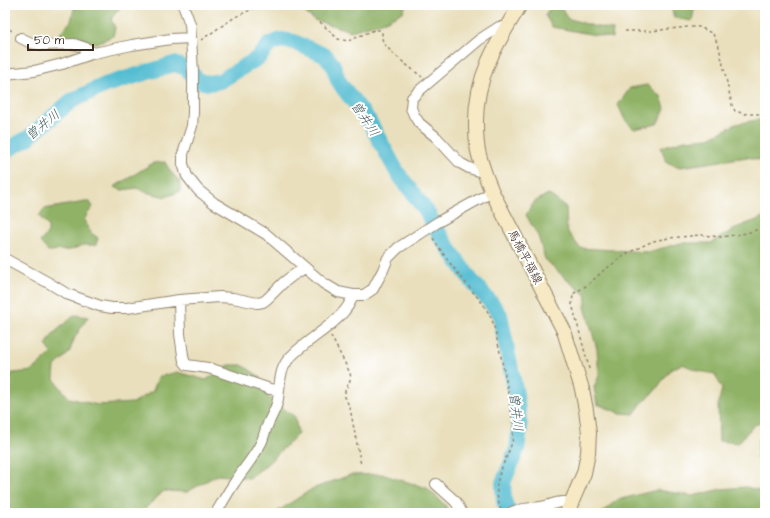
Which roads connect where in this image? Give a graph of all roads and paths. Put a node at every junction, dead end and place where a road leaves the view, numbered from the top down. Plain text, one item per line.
1 (183, 5) edge
2 (262, 5) edge
3 (520, 5) edge
4 (320, 22) dead end
5 (5, 25) edge
6 (507, 27) junction
7 (625, 31) dead end
8 (21, 38) joint
9 (192, 41) junction
10 (94, 53) junction
11 (5, 74) edge
12 (429, 82) junction
13 (765, 114) edge
14 (484, 171) junction
15 (492, 192) junction
16 (765, 223) edge
17 (432, 226) junction
18 (5, 259) edge
19 (305, 268) junction
20 (353, 296) junction
21 (179, 300) junction
22 (326, 328) junction
23 (589, 370) dead end
24 (278, 390) junction
25 (361, 464) dead end
26 (436, 484) dead end
27 (569, 508) edge
28 (512, 512) edge
29 (216, 513) edge
30 (461, 513) edge
31 (502, 513) edge

1 - 9 street
2 - 9 path
3 - 6 main road, 馬橋平福線
4 - 12 path
5 - 8 path
6 - 12 street
6 - 14 main road, 馬橋平福線
7 - 13 path
8 - 10 street
9 - 10 street
9 - 19 street
10 - 11 street
12 - 14 street
14 - 15 main road, 馬橋平福線
15 - 17 street
15 - 27 main road, 馬橋平福線
16 - 23 path
17 - 20 street
17 - 31 path
18 - 21 street
19 - 20 street
19 - 21 street
20 - 22 street
21 - 24 street
22 - 24 street
22 - 25 path
24 - 29 street
26 - 30 street
27 - 28 street

